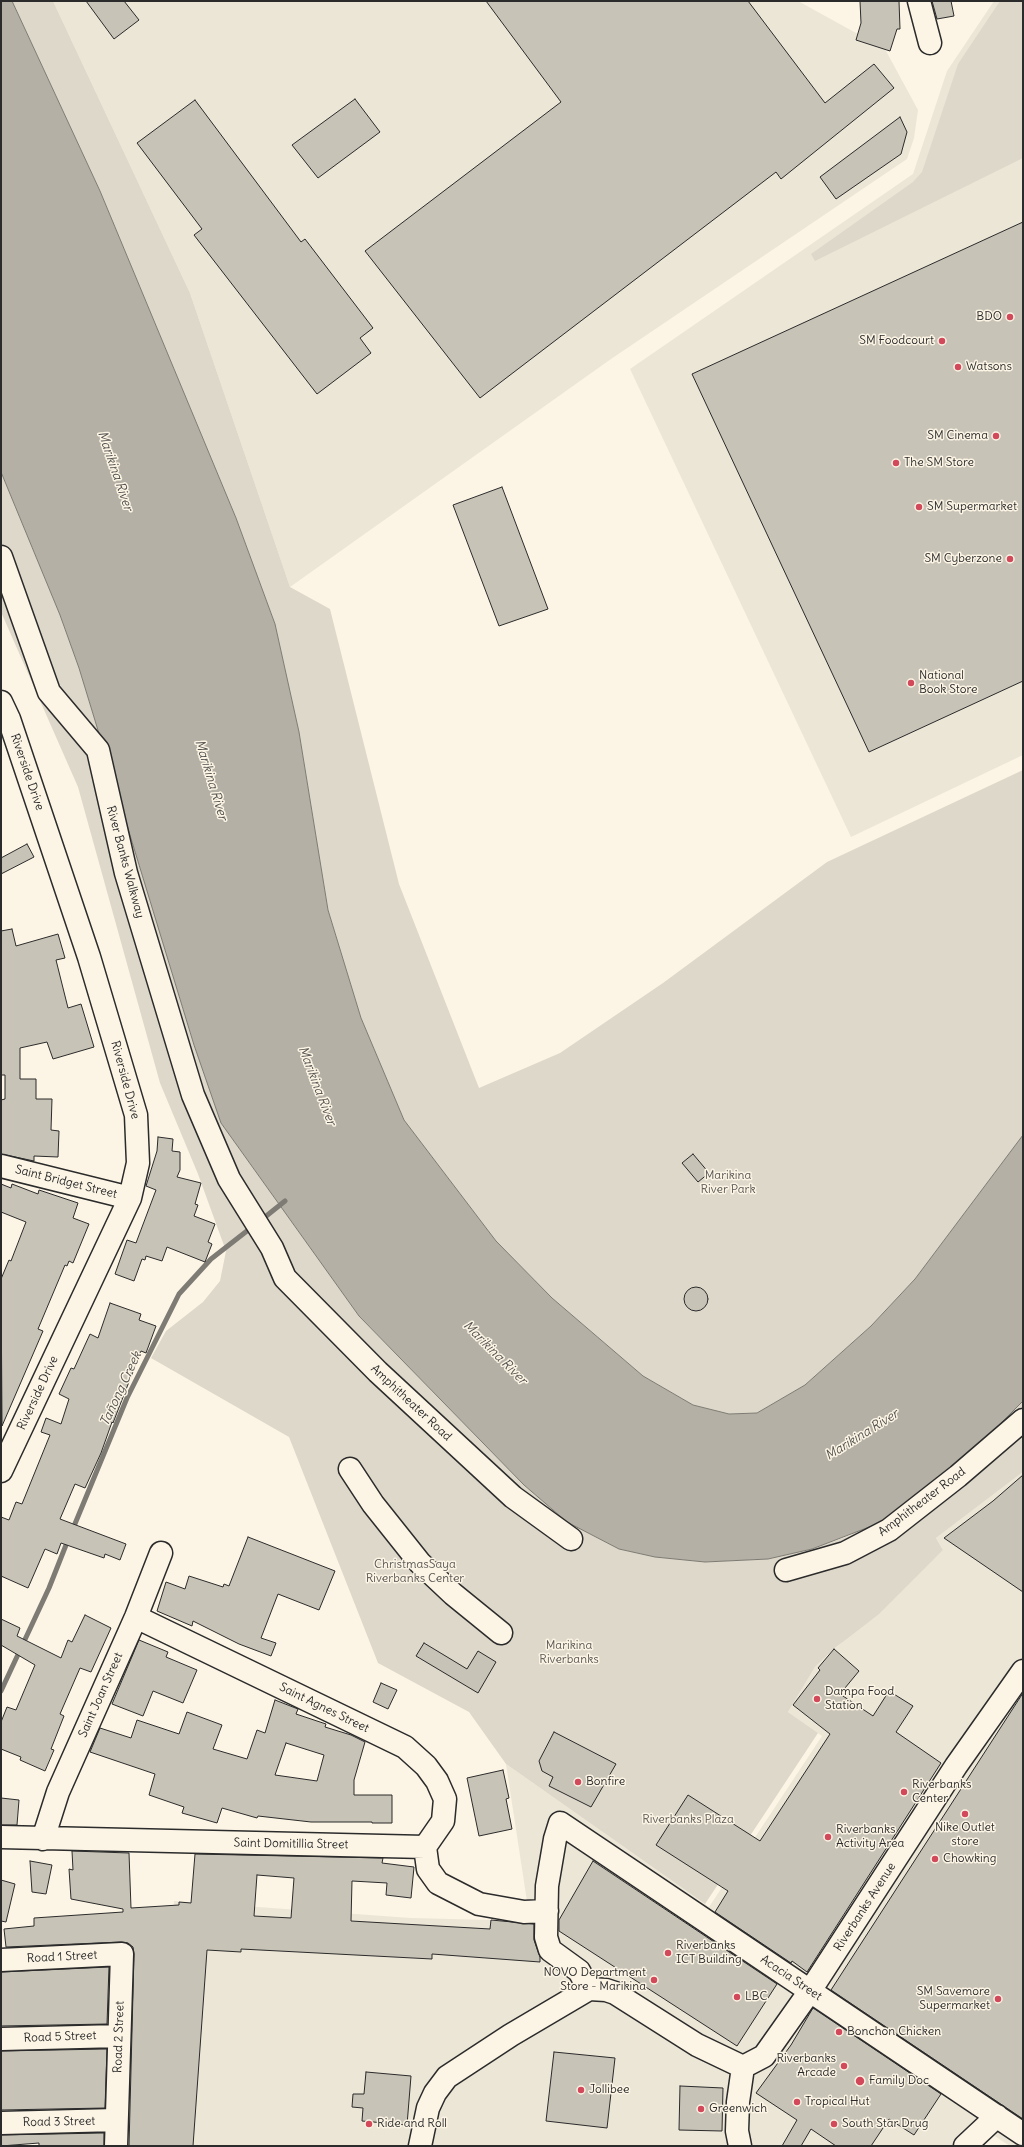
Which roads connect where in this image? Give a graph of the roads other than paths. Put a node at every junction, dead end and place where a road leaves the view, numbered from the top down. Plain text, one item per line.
1 (919, 1) edge
2 (930, 43) dead end
3 (1, 557) edge
4 (1, 702) edge
5 (1, 1166) edge
6 (130, 1198) junction
7 (272, 1248) joint
8 (1023, 1420) edge
9 (350, 1469) dead end
10 (1, 1471) edge
11 (571, 1539) dead end
12 (161, 1553) dead end
13 (786, 1570) dead end
14 (136, 1617) junction
15 (501, 1633) dead end
16 (1023, 1671) edge
17 (1, 1837) edge
18 (44, 1839) junction
19 (425, 1847) junction
20 (547, 1911) junction
21 (122, 1954) joint
22 (1, 1960) edge
23 (589, 1989) junction
24 (810, 1991) junction
25 (119, 2036) junction
26 (1, 2039) edge
27 (743, 2067) junction
28 (997, 2116) junction
29 (116, 2120) junction
30 (1, 2123) edge
31 (1023, 2134) edge
32 (116, 2146) edge
33 (420, 2146) edge
34 (740, 2146) edge
35 (965, 2146) edge

1 - 2 street
3 - 7 street, River Banks Walkway
4 - 6 street, Riverside Drive
5 - 6 street, Saint Bridget Street
6 - 10 street, Riverside Drive
7 - 11 street, Amphitheater Road
8 - 13 street, Amphitheater Road
9 - 15 street
12 - 14 street, Saint Joan Street
14 - 18 street, Saint Joan Street
14 - 19 street, Saint Agnes Street
16 - 24 street, Riverbanks Avenue
17 - 18 street, Saint Domitillia Street
18 - 19 street, Saint Domitillia Street
19 - 20 street
20 - 23 street
20 - 24 street, Acacia Street
21 - 22 street, Road 1 Street
21 - 25 street, Road 2 Street
23 - 27 street
23 - 33 street
24 - 27 street, Riverbanks Avenue
24 - 28 street, Acacia Street
25 - 26 street, Road 5 Street
25 - 29 street, Road 2 Street
27 - 34 street
28 - 31 street, Acacia Street
28 - 35 street
29 - 30 street, Road 3 Street
29 - 32 street, Road 2 Street

